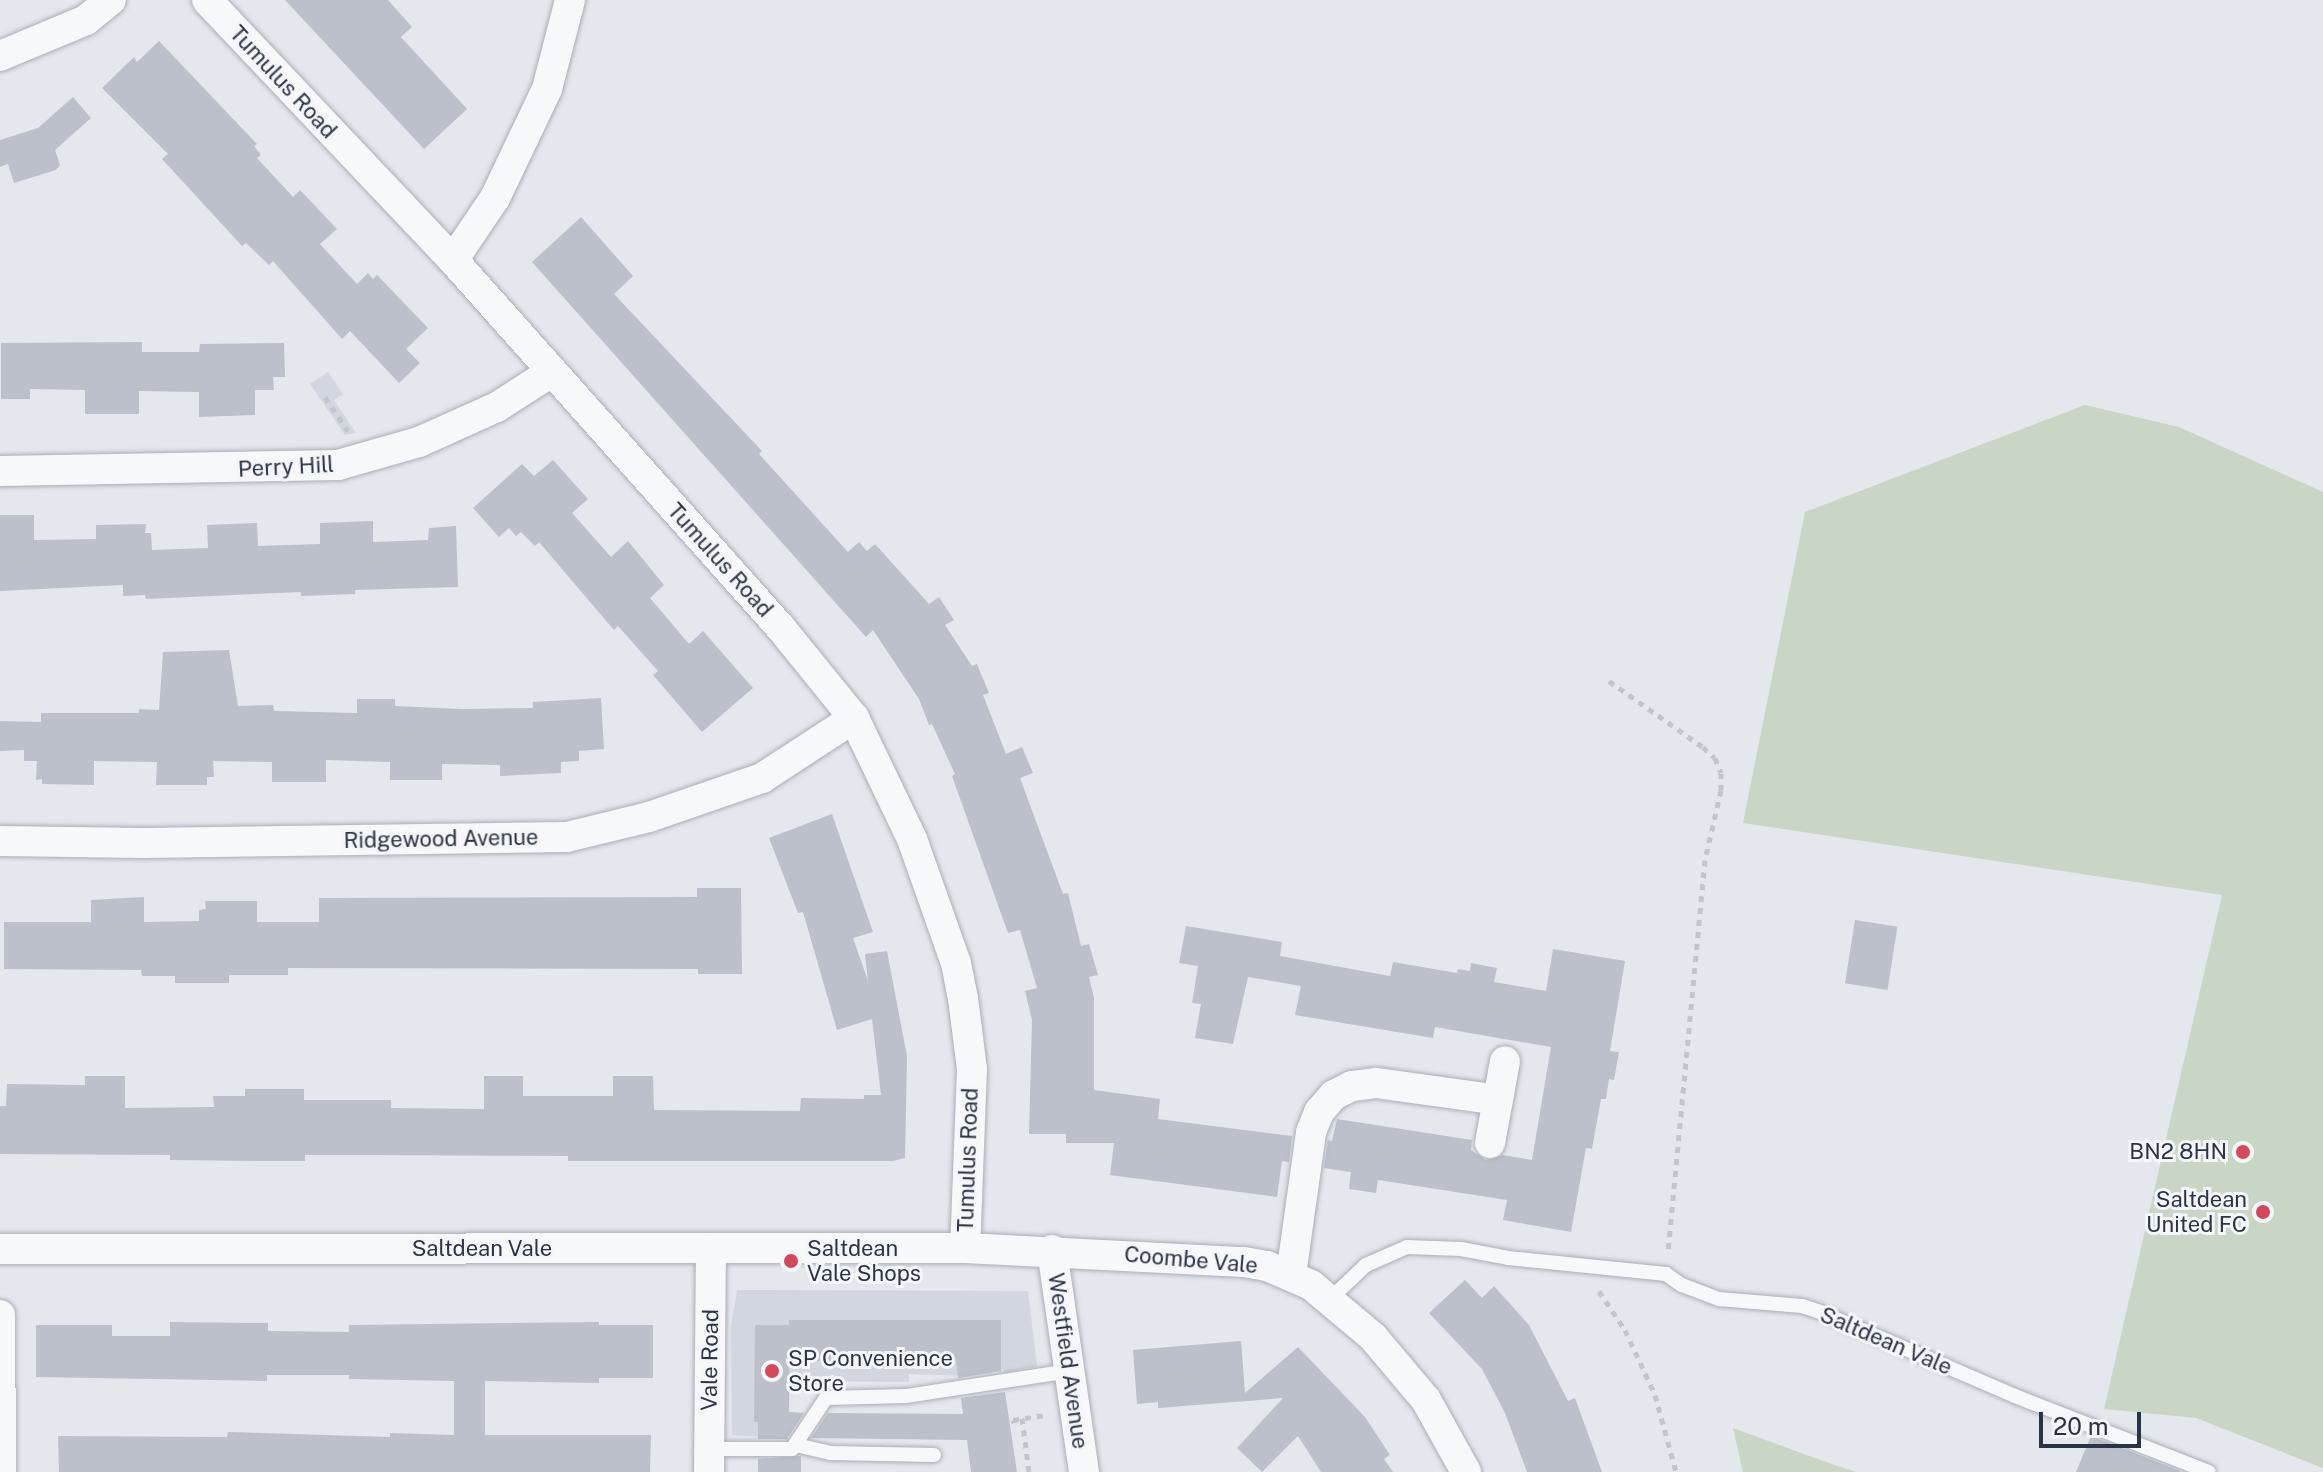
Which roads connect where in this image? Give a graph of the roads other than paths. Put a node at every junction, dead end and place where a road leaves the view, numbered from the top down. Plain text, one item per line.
1 (111, 0) edge
2 (207, 0) edge
3 (570, 0) edge
4 (0, 56) edge
5 (453, 260) junction
6 (550, 373) junction
7 (0, 471) edge
8 (854, 718) junction
9 (0, 841) edge
10 (1505, 1061) dead end
11 (1498, 1100) junction
12 (1490, 1143) dead end
13 (711, 1248) junction
14 (965, 1248) junction
15 (0, 1249) edge
16 (1052, 1250) junction
17 (1291, 1275) junction
18 (1330, 1299) junction
19 (0, 1315) edge
20 (1069, 1371) junction
21 (796, 1445) junction
22 (934, 1455) dead end
23 (709, 1460) edge
24 (1, 1472) edge
25 (1084, 1472) edge
26 (1466, 1472) edge
27 (2209, 1472) edge

1 - 4 street
2 - 5 street, Tumulus Road
3 - 5 street
5 - 6 street, Tumulus Road
6 - 7 street, Perry Hill
6 - 8 street, Tumulus Road
8 - 9 street, Ridgewood Avenue
8 - 14 street, Tumulus Road
10 - 11 street
11 - 12 street
11 - 17 street
13 - 14 street, Saltdean Vale
13 - 15 street, Saltdean Vale
13 - 23 street, Vale Road
14 - 16 street, Coombe Vale
16 - 17 street, Coombe Vale
16 - 20 street, Westfield Avenue
17 - 18 street, Coombe Vale
18 - 26 street, Coombe Vale
18 - 27 lane, Saltdean Vale
19 - 24 street
20 - 21 lane
20 - 25 street, Westfield Avenue
21 - 22 lane
21 - 23 lane

